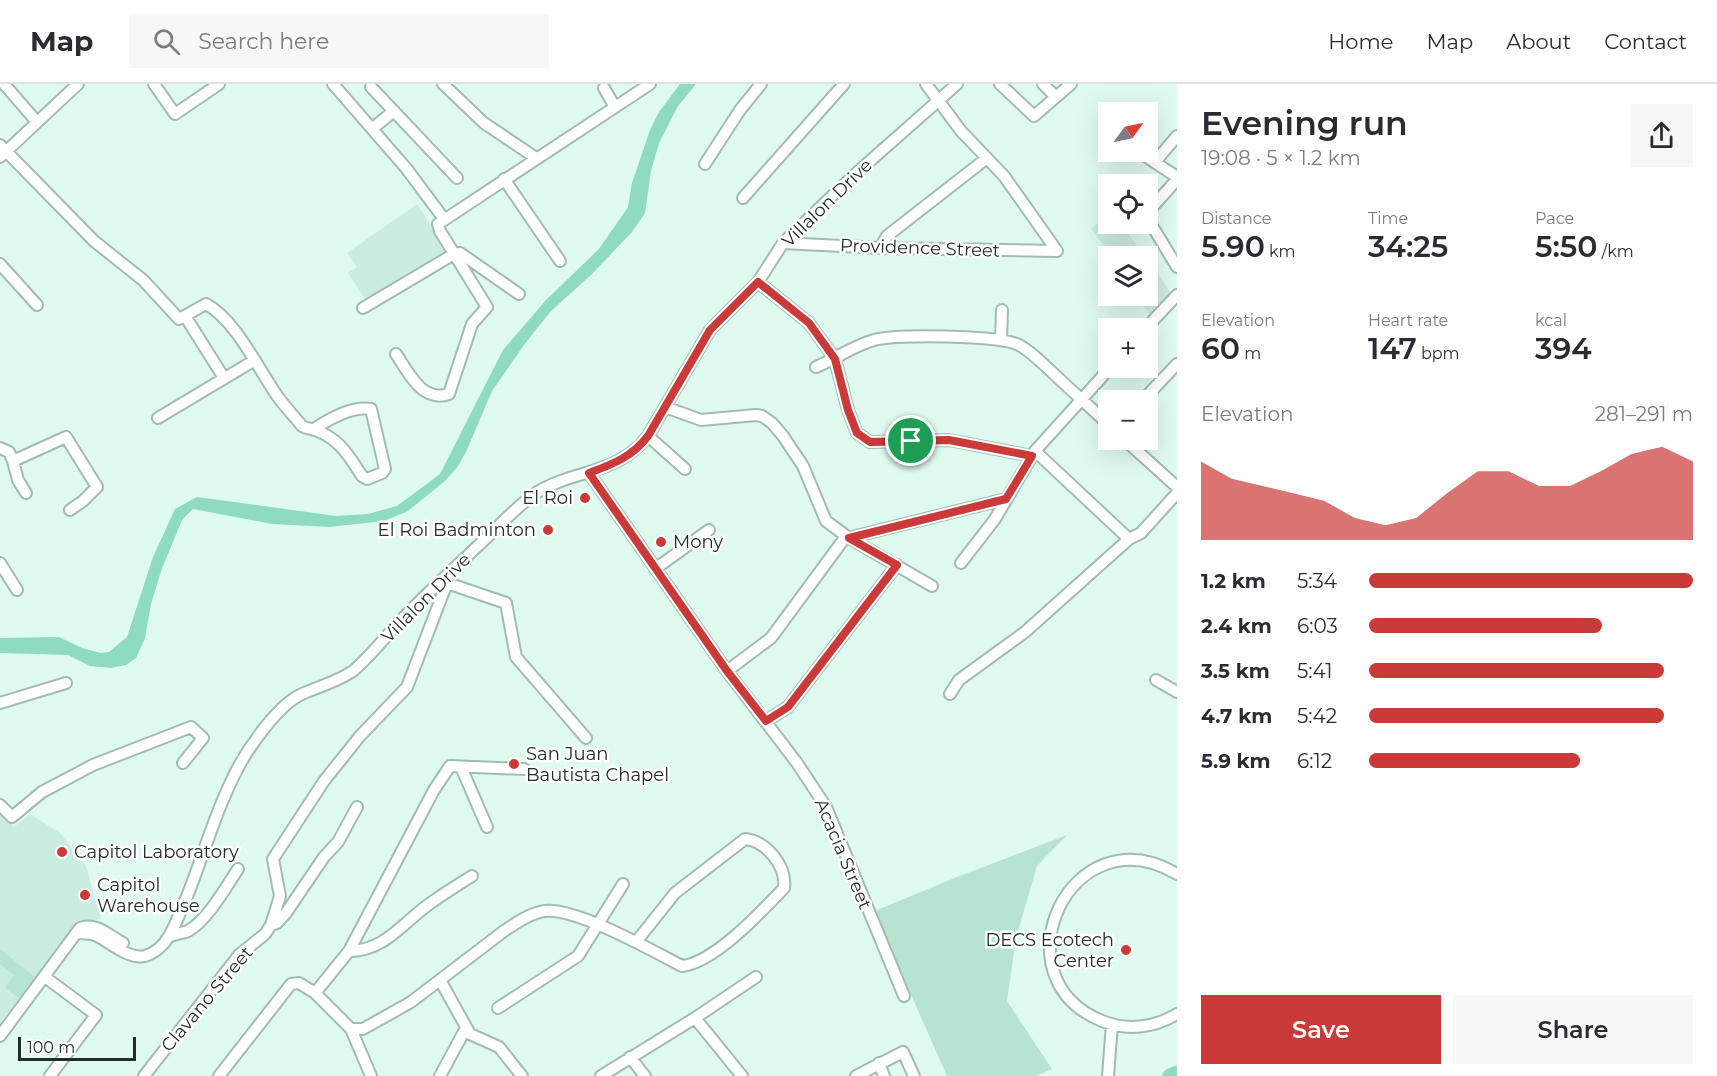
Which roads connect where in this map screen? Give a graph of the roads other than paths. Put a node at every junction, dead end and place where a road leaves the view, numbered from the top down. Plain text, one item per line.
1 (4, 84) edge
2 (78, 84) edge
3 (154, 84) edge
4 (219, 84) edge
5 (333, 84) edge
6 (443, 84) edge
7 (650, 84) edge
8 (760, 84) edge
9 (844, 84) edge
10 (926, 84) edge
11 (957, 84) edge
12 (1000, 84) edge
13 (1043, 84) edge
14 (1071, 84) edge
15 (371, 87) dead end
16 (604, 88) dead end
17 (639, 88) edge
18 (1056, 97) junction
19 (938, 101) junction
20 (615, 107) junction
21 (394, 111) junction
22 (37, 122) junction
23 (372, 128) junction
24 (1177, 136) edge
25 (2, 151) edge
26 (537, 158) junction
27 (987, 158) junction
28 (1158, 158) edge
29 (1155, 162) edge
30 (705, 164) dead end
31 (457, 177) dead end
32 (504, 179) junction
33 (1175, 181) edge
34 (743, 198) dead end
35 (1158, 201) edge
36 (444, 219) junction
37 (1157, 234) edge
38 (783, 243) junction
39 (880, 248) junction
40 (454, 254) junction
41 (560, 261) dead end
42 (0, 264) edge
43 (1177, 267) edge
44 (758, 282) junction
45 (519, 294) dead end
46 (1177, 295) edge
47 (37, 305) dead end
48 (363, 308) dead end
49 (1002, 310) dead end
50 (185, 316) junction
51 (1155, 318) edge
52 (1001, 340) junction
53 (396, 354) dead end
54 (835, 359) junction
55 (255, 360) junction
56 (1177, 364) edge
57 (816, 367) dead end
58 (224, 378) junction
59 (1101, 378) edge
60 (1152, 390) edge
61 (1081, 399) junction
62 (665, 407) junction
63 (1098, 415) edge
64 (158, 418) dead end
65 (314, 429) junction
66 (648, 436) junction
67 (0, 448) edge
68 (1136, 450) edge
69 (1033, 453) junction
70 (13, 461) junction
71 (686, 469) dead end
72 (589, 473) junction
73 (1177, 487) edge
74 (26, 493) dead end
75 (1177, 493) edge
76 (1006, 499) junction
77 (70, 510) dead end
78 (709, 530) dead end
79 (849, 538) junction
80 (1129, 539) junction
81 (0, 563) edge
82 (961, 563) dead end
83 (897, 565) junction
84 (655, 569) junction
85 (445, 582) junction
86 (932, 586) dead end
87 (17, 590) dead end
88 (727, 671) junction
89 (1156, 680) dead end
90 (66, 683) dead end
91 (1177, 692) edge
92 (950, 694) dead end
93 (0, 704) edge
94 (766, 721) junction
95 (586, 738) dead end
96 (183, 763) dead end
97 (461, 767) junction
98 (524, 769) dead end
99 (0, 805) edge
100 (357, 807) dead end
101 (488, 827) dead end
102 (238, 869) dead end
103 (1177, 874) edge
104 (472, 876) dead end
105 (623, 884) dead end
106 (271, 925) junction
107 (597, 925) junction
108 (170, 936) junction
109 (636, 942) junction
110 (349, 951) junction
111 (45, 977) junction
112 (756, 977) dead end
113 (440, 980) junction
114 (315, 993) junction
115 (904, 996) dead end
116 (498, 1008) dead end
117 (1177, 1014) edge
118 (695, 1018) junction
119 (1112, 1024) junction
120 (466, 1028) junction
121 (351, 1029) junction
122 (0, 1036) edge
123 (630, 1057) junction
124 (879, 1063) junction
125 (50, 1076) edge
126 (144, 1076) edge
127 (219, 1076) edge
128 (371, 1076) edge
129 (440, 1076) edge
130 (522, 1076) edge
131 (601, 1076) edge
132 (645, 1076) edge
133 (742, 1076) edge
134 (856, 1076) edge
135 (884, 1076) edge
136 (914, 1076) edge
137 (1108, 1076) edge

1 - 22 street
2 - 22 street
3 - 4 street
5 - 23 street
6 - 26 street
7 - 17 street
8 - 30 street
9 - 34 street
10 - 19 street
11 - 19 street, Villalon Drive
12 - 18 street
13 - 18 street
14 - 18 street
15 - 21 street
16 - 20 street
17 - 20 street
19 - 27 street
19 - 38 street, Villalon Drive
20 - 26 street
21 - 23 street
21 - 31 street
22 - 25 street
23 - 36 street
24 - 28 street
25 - 50 street
26 - 32 street
27 - 39 street
27 - 39 street, Providence Street
29 - 33 street
32 - 36 street
32 - 41 street
33 - 35 street
36 - 40 street
37 - 43 street
38 - 39 street, Providence Street
38 - 44 street, Villalon Drive
40 - 45 street
40 - 48 street
40 - 53 street
42 - 47 street
44 - 54 street
44 - 62 street, Villalon Drive
46 - 51 street
49 - 52 street
50 - 55 street
50 - 58 street
52 - 54 street
52 - 61 street
54 - 57 street
54 - 69 street
55 - 58 street
55 - 65 street
56 - 60 street
58 - 64 street
59 - 61 street
61 - 63 street
61 - 69 street
62 - 66 street, Villalon Drive
62 - 79 street
65 - 65 street
66 - 71 street
66 - 72 street, Villalon Drive
67 - 70 street
68 - 73 street
69 - 76 street
69 - 80 street
70 - 74 street
70 - 77 street
72 - 84 street, Acacia Street
72 - 85 street, Villalon Drive
75 - 80 street
76 - 79 street
76 - 82 street
78 - 84 street
79 - 83 street
79 - 88 street
80 - 92 street
81 - 87 street
83 - 86 street
83 - 94 street
84 - 88 street, Acacia Street
85 - 95 street
85 - 106 street, Clavano Street
85 - 108 street, Villalon Drive
88 - 94 street, Acacia Street
89 - 91 street
90 - 93 street
94 - 115 street, Acacia Street
96 - 99 street
97 - 98 street
97 - 101 street
97 - 110 street
100 - 106 street
102 - 108 street
103 - 119 street
104 - 110 street
105 - 107 street
106 - 126 street, Clavano Street
107 - 109 street
107 - 113 street
107 - 116 street
108 - 111 street, Villalon Drive
109 - 109 street
110 - 114 street
111 - 122 street, Villalon Drive
111 - 125 street
112 - 118 street
113 - 120 street
113 - 121 street
114 - 121 street
114 - 127 street
117 - 119 street
118 - 123 street
118 - 133 street
119 - 137 street
120 - 129 street
120 - 130 street
121 - 128 street
123 - 131 street
123 - 132 street
124 - 134 street
124 - 135 street
124 - 136 street

